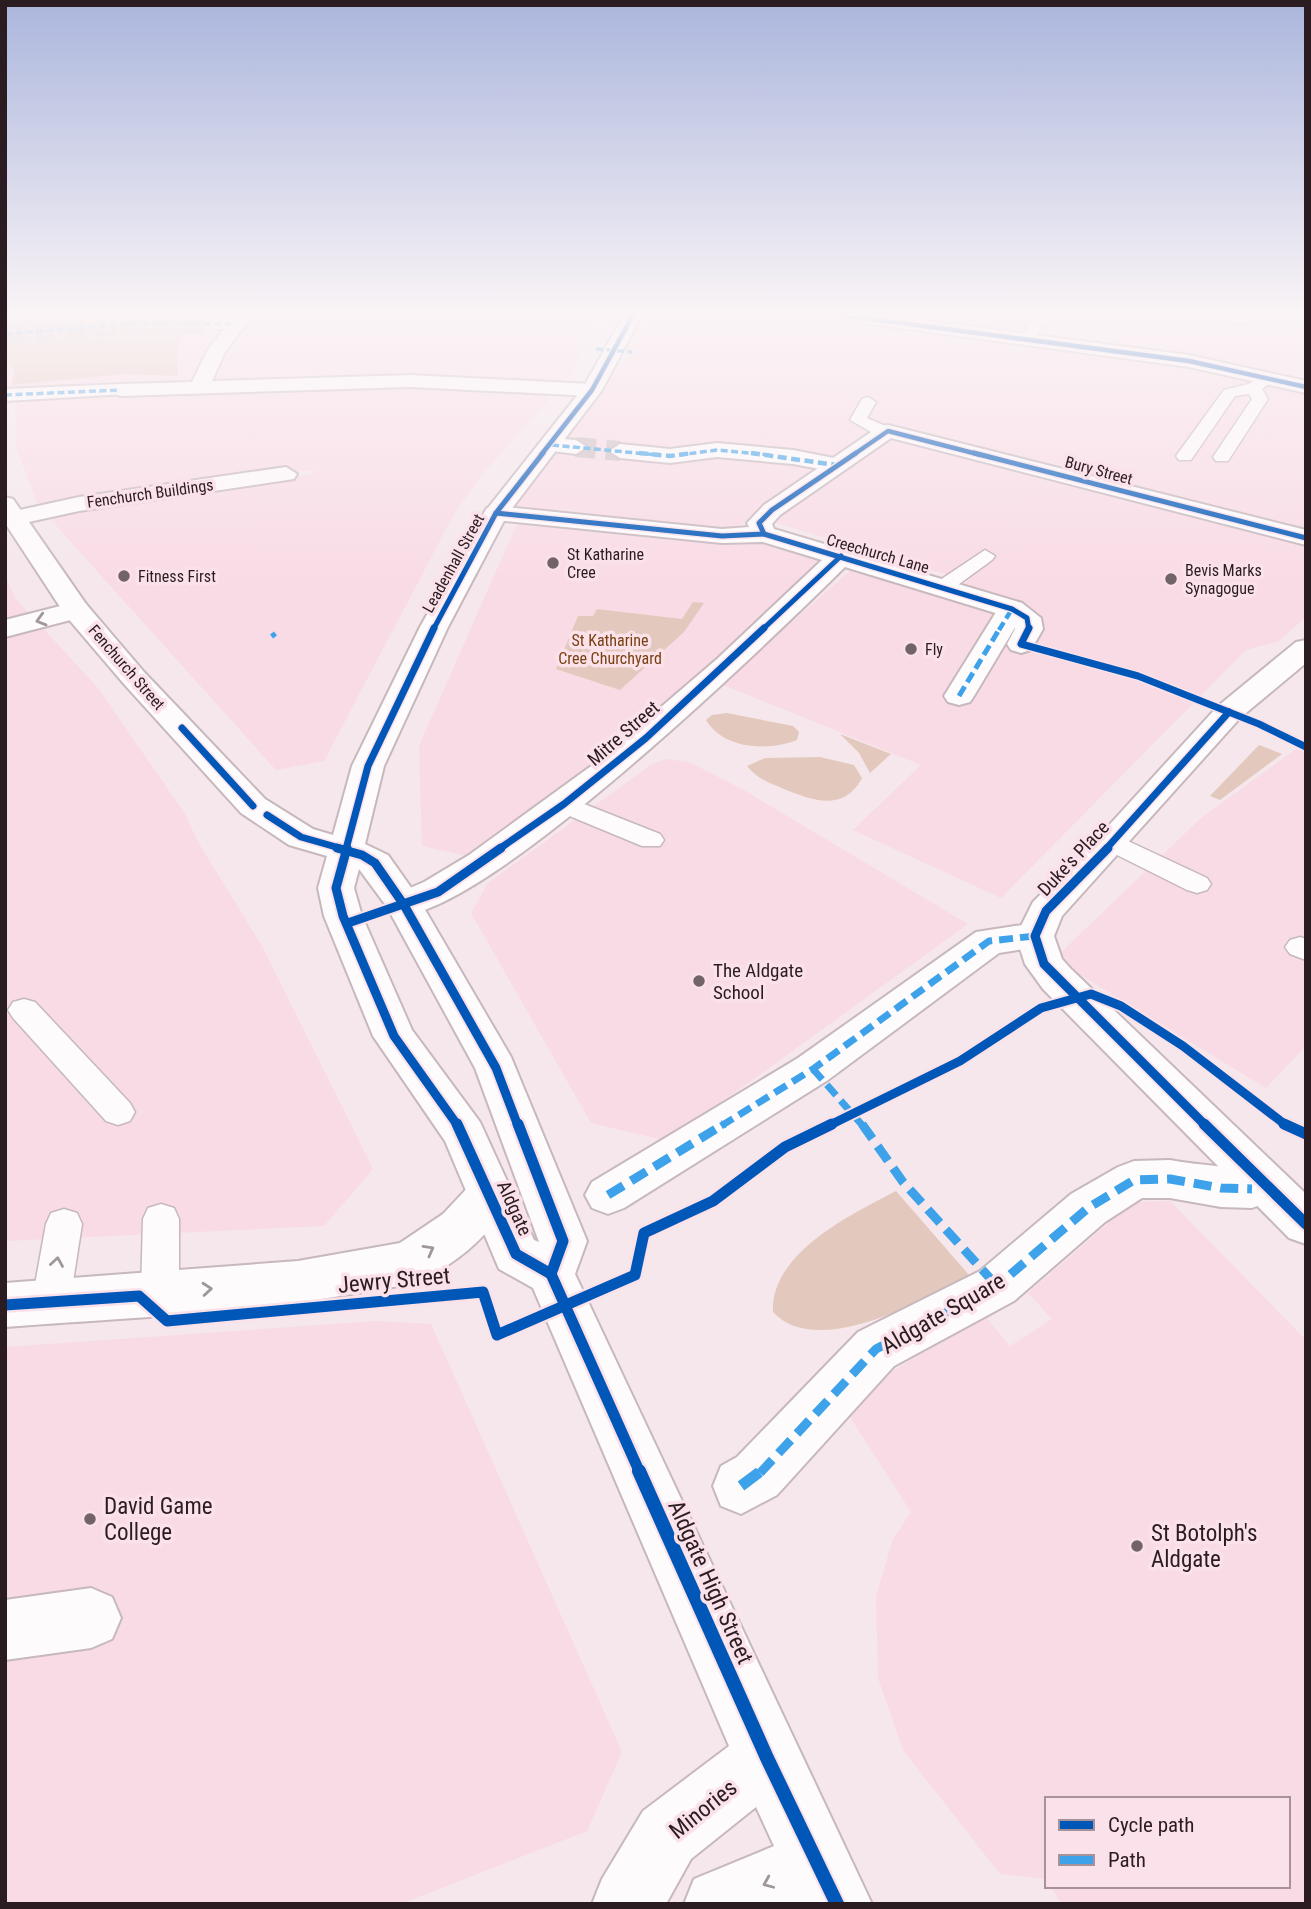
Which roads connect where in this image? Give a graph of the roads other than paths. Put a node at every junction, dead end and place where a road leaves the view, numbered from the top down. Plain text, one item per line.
1 (582, 404) edge
2 (866, 404) edge
3 (1222, 404) edge
4 (1257, 404) edge
5 (884, 432) junction
6 (552, 445) junction
7 (576, 447) tunnel mouth
8 (620, 451) tunnel mouth
9 (1185, 456) dead end
10 (1222, 457) dead end
11 (836, 465) junction
12 (286, 474) dead end
13 (10, 511) edge
14 (496, 513) junction
15 (764, 534) junction
16 (1306, 538) edge
17 (841, 556) junction
18 (985, 556) dead end
19 (944, 586) junction
20 (1012, 609) junction
21 (76, 610) junction
22 (5, 629) edge
23 (1021, 644) dead end
24 (1306, 648) edge
25 (959, 695) dead end
26 (564, 804) junction
27 (267, 815) joint
28 (651, 840) dead end
29 (1113, 842) junction
30 (345, 851) junction
31 (1197, 884) dead end
32 (404, 905) junction
33 (1035, 936) junction
34 (24, 1010) dead end
35 (104, 1105) dead end
36 (1258, 1185) junction
37 (489, 1195) junction
38 (608, 1195) dead end
39 (161, 1219) dead end
40 (64, 1224) dead end
41 (1306, 1224) edge
42 (551, 1275) junction
43 (160, 1293) junction
44 (28, 1303) edge
45 (741, 1486) dead end
46 (91, 1618) dead end
47 (5, 1630) edge
48 (767, 1758) junction
49 (827, 1883) edge
50 (627, 1904) edge
51 (719, 1904) edge

1 - 6 street, Leadenhall Street
2 - 5 lane
3 - 9 lane
4 - 10 lane
5 - 11 street
5 - 16 street, Bury Street
6 - 7 street
6 - 14 street, Leadenhall Street
8 - 11 street
11 - 15 street
12 - 13 street, Fenchurch Buildings
13 - 21 street, Fenchurch Street
14 - 15 street, Creechurch Lane
14 - 30 street, Leadenhall Street
15 - 17 street, Creechurch Lane
17 - 19 street, Creechurch Lane
17 - 26 street, Mitre Street
18 - 19 lane
19 - 20 street, Creechurch Lane
20 - 23 street
20 - 25 street
21 -> 22 street
21 - 27 street, Fenchurch Street
24 - 29 street, Duke's Place
26 - 28 lane
26 - 32 street, Mitre Street
27 - 30 street, Aldgate
29 - 31 lane
29 - 33 street, Duke's Place
30 - 32 street, Aldgate
30 - 37 street, Aldgate
32 - 42 street, Aldgate
33 - 36 street
33 - 38 street
34 - 35 lane
36 - 41 street
36 - 45 street, Aldgate Square
37 - 42 street, Aldgate
43 -> 37 street, Jewry Street
39 - 43 lane
44 -> 40 lane
42 - 48 street, Aldgate High Street
43 - 44 street, Jewry Street
46 - 47 street
48 - 49 street, Aldgate High Street
48 - 50 street, Minories
49 -> 51 street

